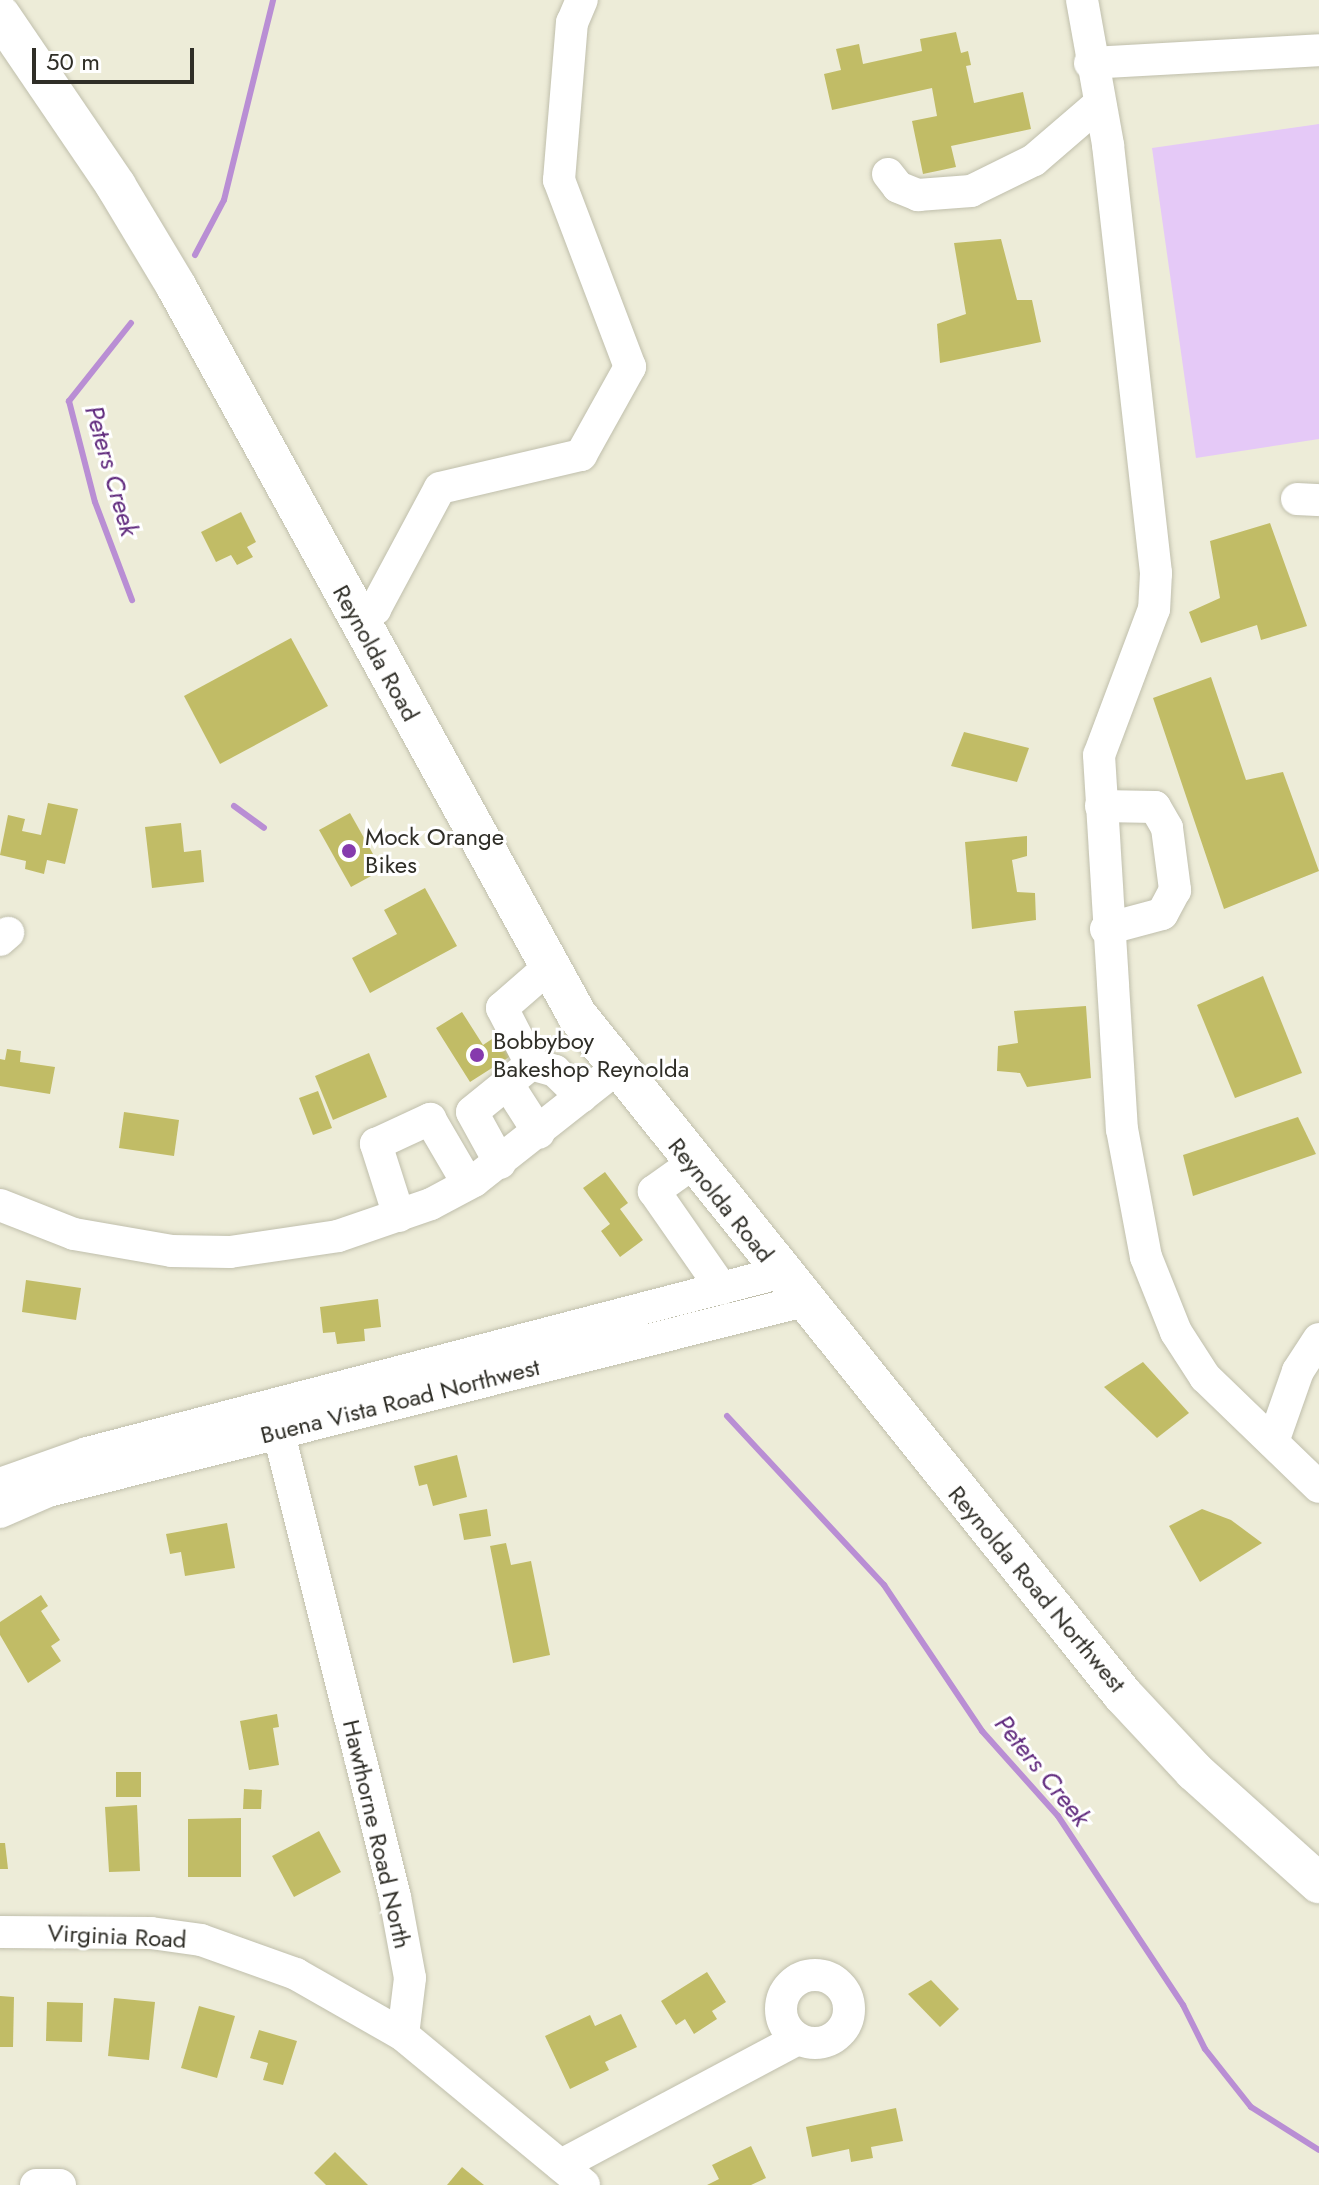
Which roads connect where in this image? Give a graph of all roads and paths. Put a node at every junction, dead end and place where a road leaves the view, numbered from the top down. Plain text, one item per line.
1 (582, 0) edge
2 (1082, 0) edge
3 (0, 15) edge
4 (1319, 50) edge
5 (1090, 63) junction
6 (1099, 104) junction
7 (888, 174) dead end
8 (358, 619) junction
9 (1101, 806) junction
10 (1106, 929) junction
11 (549, 967) junction
12 (616, 1069) junction
13 (519, 1073) junction
14 (582, 1097) junction
15 (539, 1133) junction
16 (500, 1163) junction
17 (692, 1164) junction
18 (468, 1184) junction
19 (721, 1200) junction
20 (0, 1205) edge
21 (399, 1216) junction
22 (680, 1228) junction
23 (792, 1287) junction
24 (722, 1289) junction
25 (1319, 1339) edge
26 (275, 1418) junction
27 (1273, 1442) junction
28 (0, 1484) edge
29 (1319, 1487) edge
30 (0, 1512) edge
31 (1319, 1883) edge
32 (0, 1932) edge
33 (403, 2035) junction
34 (798, 2039) dead end
35 (572, 2175) edge
36 (36, 2185) edge
37 (60, 2185) edge

1 - 8 street
2 - 5 street
3 - 8 main road, Reynolda Road
4 - 5 street
5 - 6 street
6 - 7 street
6 - 9 street
8 - 11 main road, Reynolda Road
9 - 10 street
9 - 10 street
10 - 27 street
11 - 12 main road, Reynolda Road
11 - 13 street
12 - 14 street
12 - 17 main road, Reynolda Road
13 - 14 street
13 - 15 street
13 - 16 street
14 - 15 street
15 - 16 street
16 - 18 street
17 - 19 main road, Reynolda Road
17 - 22 street
18 - 21 street
18 - 21 street
19 - 22 street
19 - 23 main road, Reynolda Road
20 - 21 street
22 - 24 street
23 - 24 street, Buena Vista Road Northwest
23 - 26 street, Buena Vista Road Northwest
23 - 31 main road, Reynolda Road Northwest
24 - 26 street, Buena Vista Road Northwest
25 - 27 street
26 - 28 street, Buena Vista Road Northwest
26 - 30 street, Buena Vista Road Northwest
26 - 33 street, Hawthorne Road North
27 - 29 street
32 - 33 street, Virginia Road
33 - 35 street
34 - 35 street
36 - 37 street

